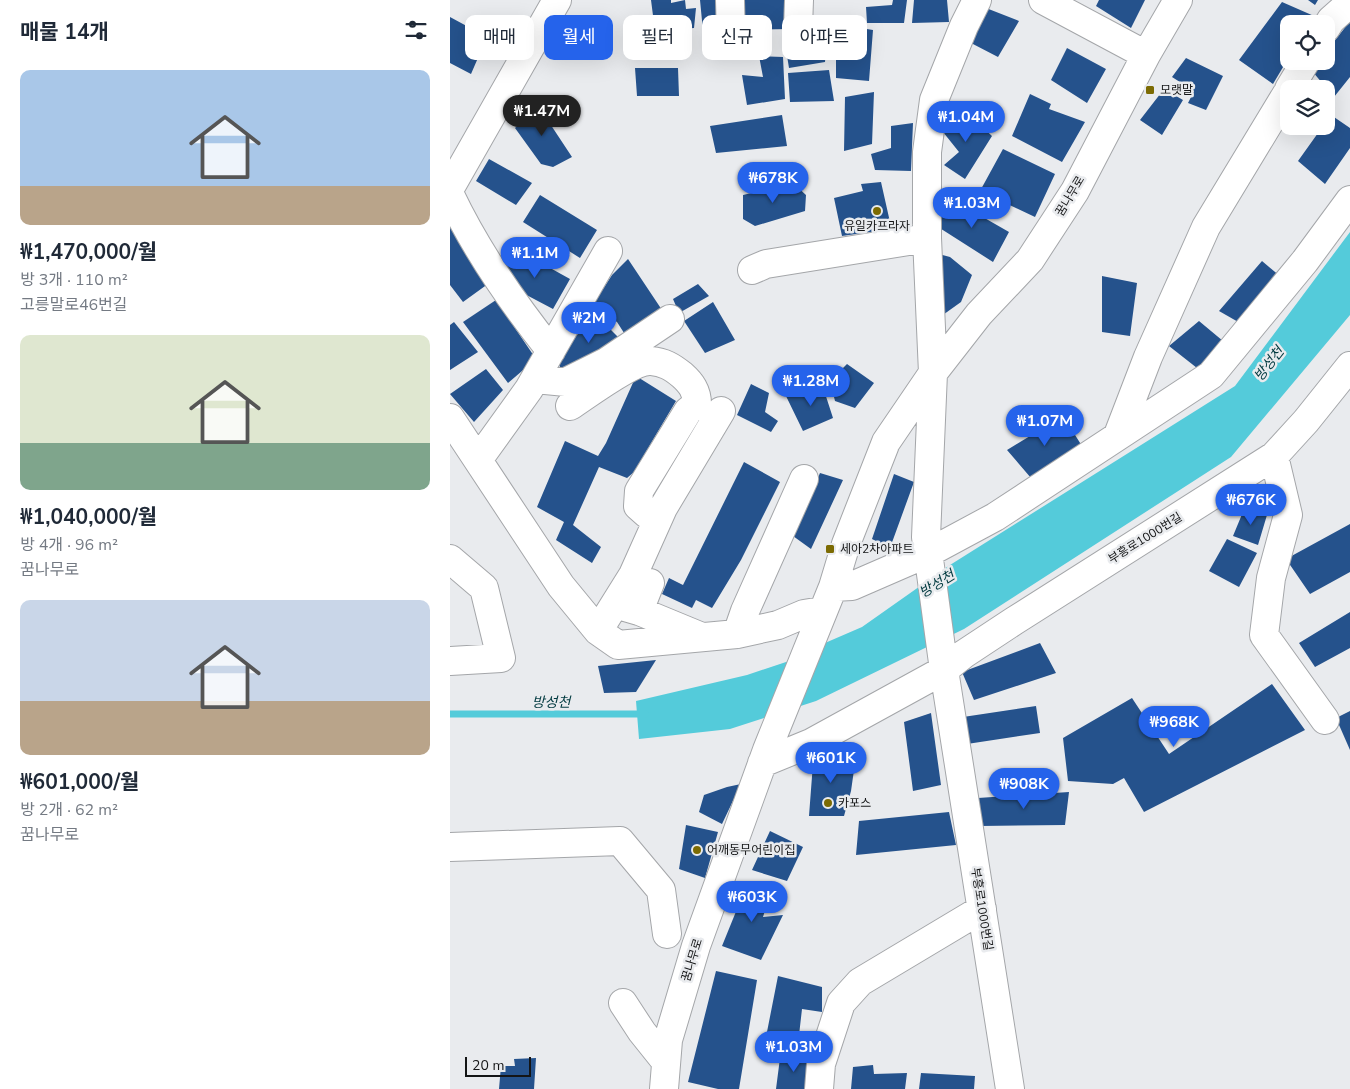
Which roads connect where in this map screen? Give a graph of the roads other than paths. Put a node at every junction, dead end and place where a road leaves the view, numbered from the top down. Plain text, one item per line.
1 (557, 0) edge
2 (730, 0) edge
3 (799, 0) edge
4 (977, 0) edge
5 (1043, 0) edge
6 (1178, 0) edge
7 (1350, 3) edge
8 (730, 15) edge
9 (798, 15) edge
10 (1335, 16) edge
11 (1146, 55) junction
12 (1280, 104) edge
13 (450, 188) edge
14 (450, 195) edge
15 (1350, 200) edge
16 (927, 238) junction
17 (608, 252) dead end
18 (752, 270) dead end
19 (670, 320) dead end
20 (552, 351) junction
21 (933, 372) junction
22 (1347, 375) edge
23 (535, 378) junction
24 (570, 406) dead end
25 (721, 411) dead end
26 (450, 418) edge
27 (1118, 435) junction
28 (1274, 456) junction
29 (478, 460) junction
30 (804, 479) dead end
31 (659, 517) junction
32 (928, 553) junction
33 (450, 560) edge
34 (650, 583) dead end
35 (824, 606) junction
36 (627, 608) junction
37 (598, 632) junction
38 (737, 634) junction
39 (706, 638) junction
40 (943, 659) junction
41 (450, 661) edge
42 (1325, 720) dead end
43 (764, 757) junction
44 (450, 846) edge
45 (982, 909) junction
46 (667, 934) dead end
47 (623, 1003) dead end
48 (666, 1062) junction
49 (664, 1089) edge
50 (819, 1089) edge
51 (1010, 1089) edge

1 - 13 street
2 - 8 street
3 - 9 street
4 - 16 street
5 - 11 street
6 - 11 street, 꿈나무로
7 - 10 street
11 - 21 street, 꿈나무로
12 - 27 street
14 - 20 street
15 - 27 street
16 - 18 street
16 - 21 street
17 - 20 street
19 - 23 street
20 - 23 street
21 - 32 street
21 - 35 street, 꿈나무로
22 - 28 street, 부흥로1000번길
23 - 29 street
24 - 31 street
25 - 31 street
26 - 29 street
27 - 32 street
28 - 40 street, 부흥로1000번길
28 - 42 street
29 - 37 street
30 - 38 street
31 - 36 street
32 - 35 street
32 - 40 street
33 - 41 street
34 - 36 street
35 - 38 street
35 - 43 street, 꿈나무로
36 - 37 street
36 - 39 street
37 - 39 street
38 - 39 street
40 - 43 street
40 - 45 street, 부흥로1000번길
43 - 48 street, 꿈나무로
44 - 46 street
45 - 50 street
45 - 51 street, 부흥로1000번길
47 - 48 street
48 - 49 street, 꿈나무로

